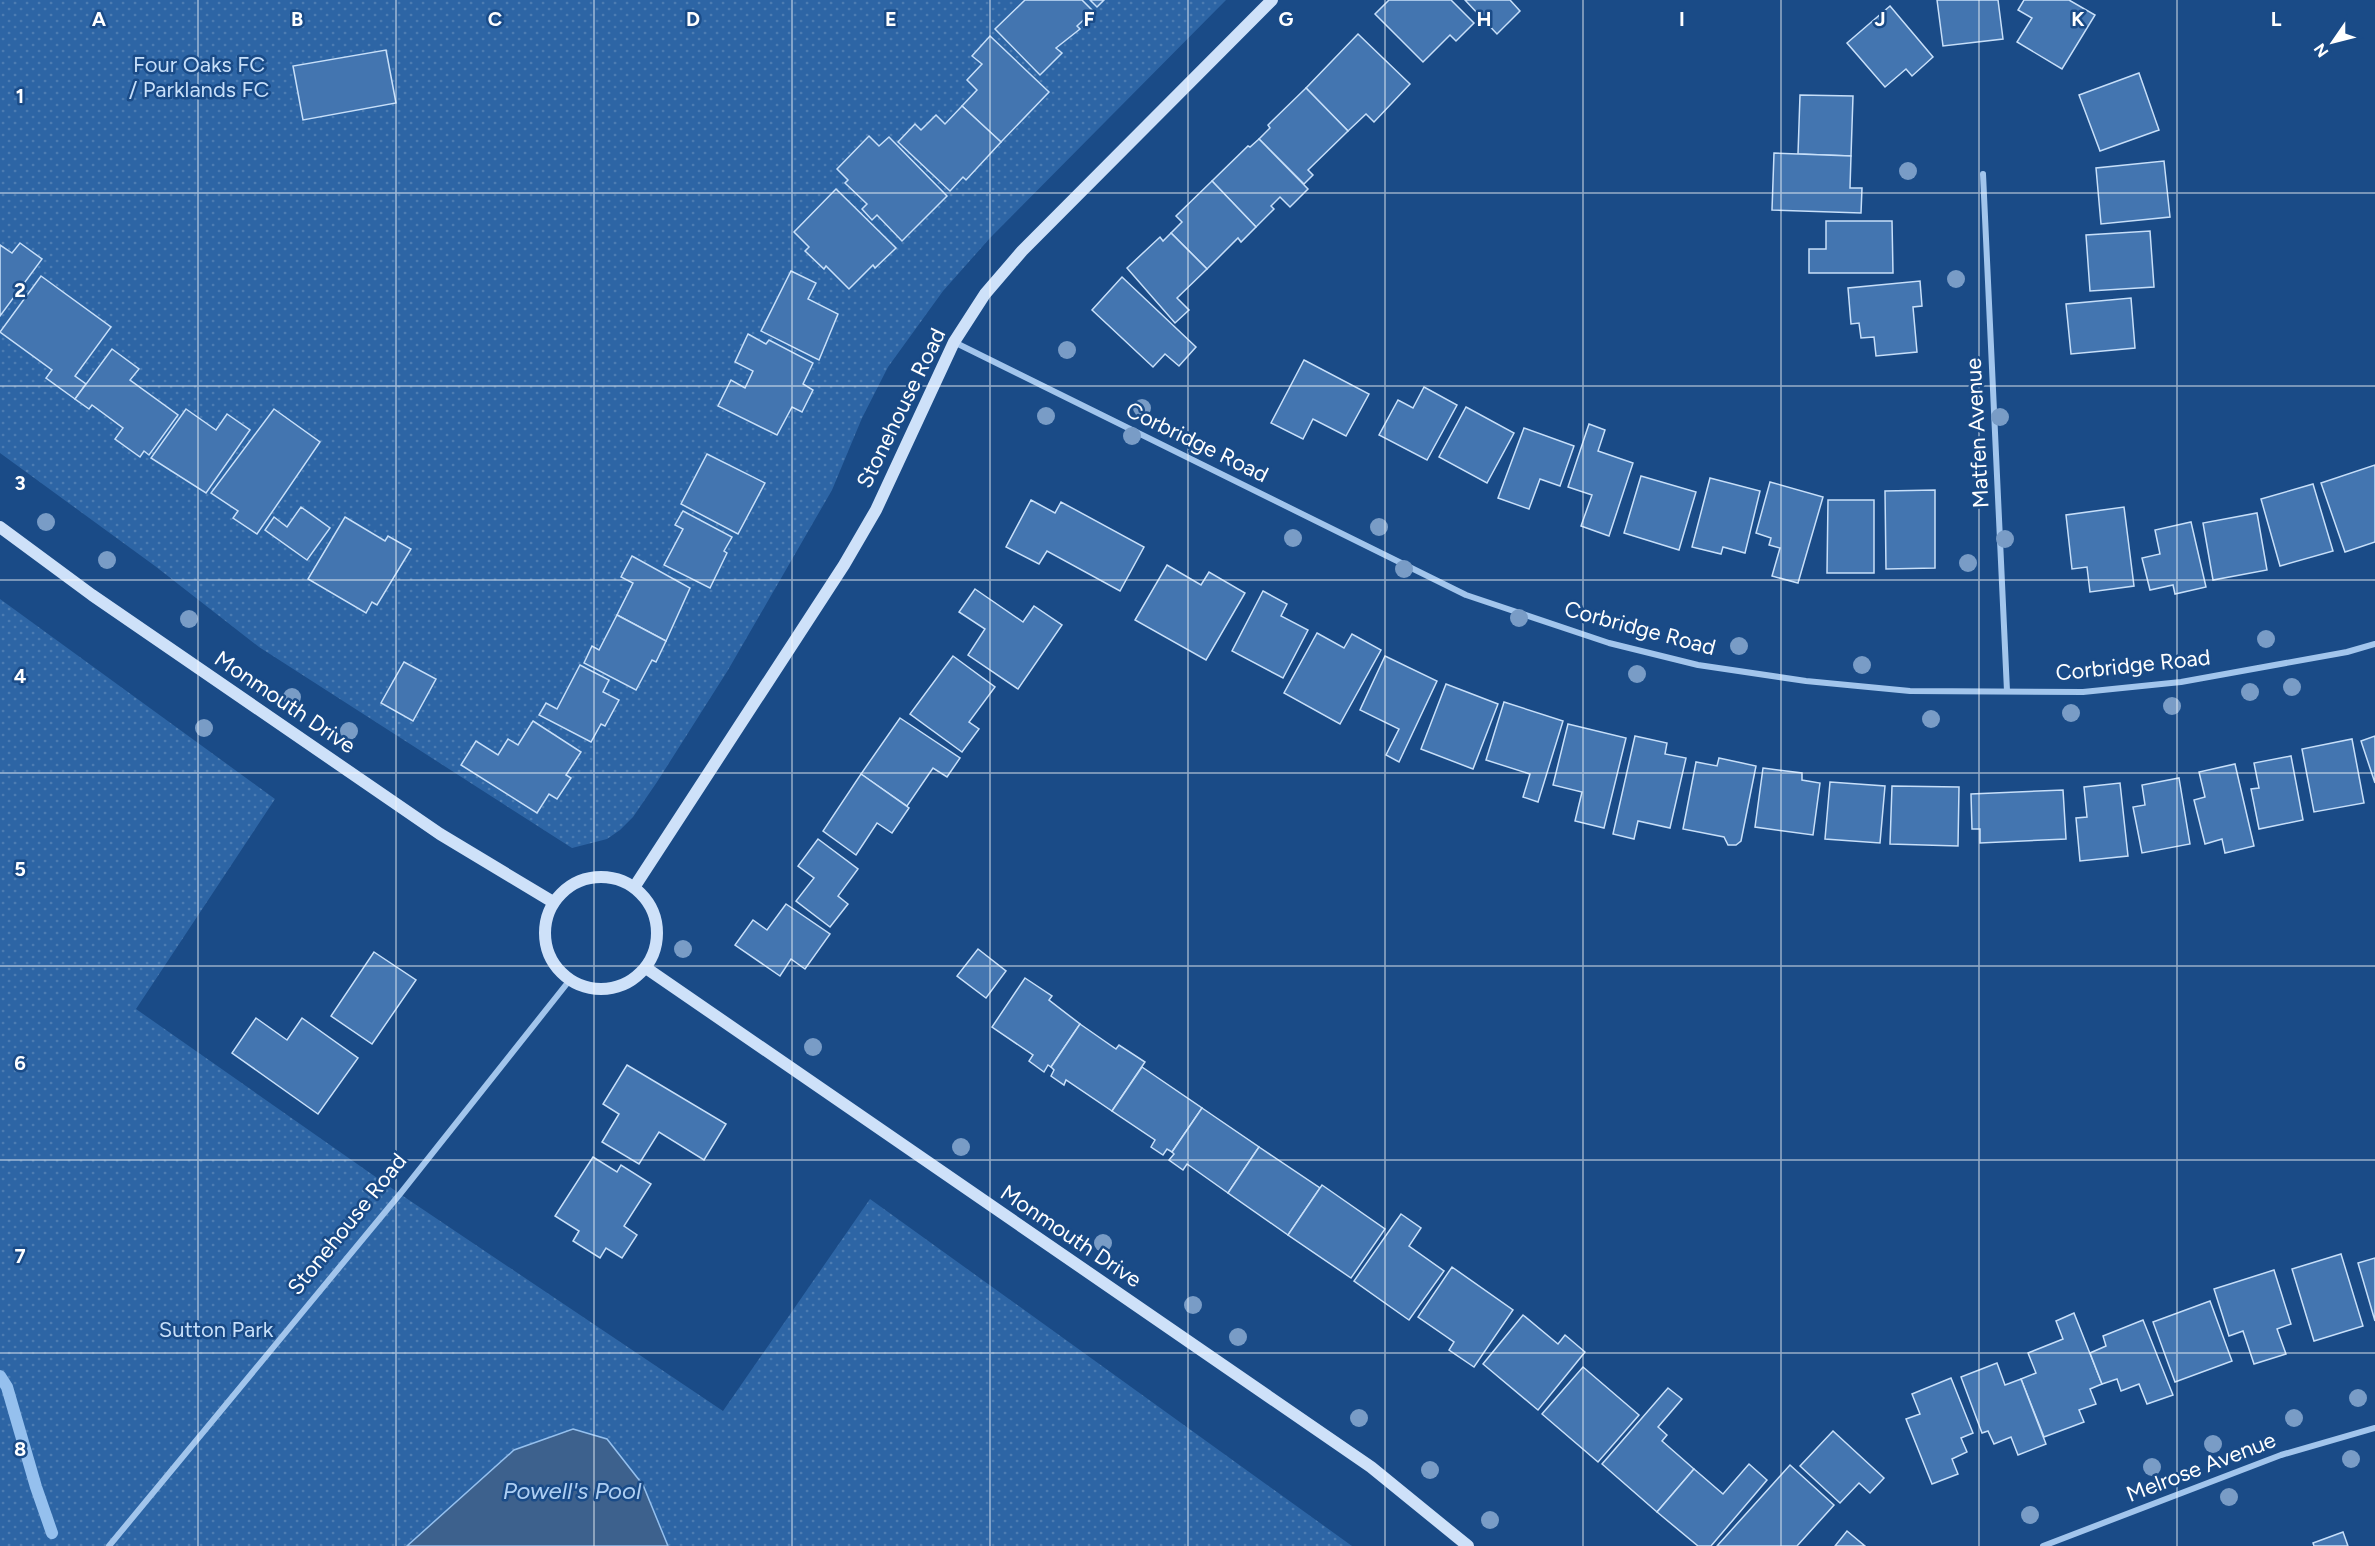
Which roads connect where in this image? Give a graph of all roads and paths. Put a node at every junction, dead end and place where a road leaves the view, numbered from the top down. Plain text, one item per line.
1 (1272, 0) edge
2 (1983, 174) dead end
3 (954, 342) junction
4 (0, 527) edge
5 (2375, 644) edge
6 (2007, 692) junction
7 (635, 886) junction
8 (553, 902) junction
9 (646, 968) junction
10 (569, 981) junction
11 (2375, 1428) edge
12 (109, 1546) edge
13 (1468, 1546) edge
14 (2043, 1546) edge

1 - 3 street, Stonehouse Road
2 - 6 street, Matfen Avenue
3 - 6 street, Corbridge Road
3 - 7 street, Stonehouse Road
4 - 8 street, Monmouth Drive
5 - 6 street, Corbridge Road
7 - 8 street
7 - 9 street
8 - 10 street
9 - 10 street
9 - 13 street, Monmouth Drive
10 - 12 street, Stonehouse Road
11 - 14 street, Melrose Avenue

